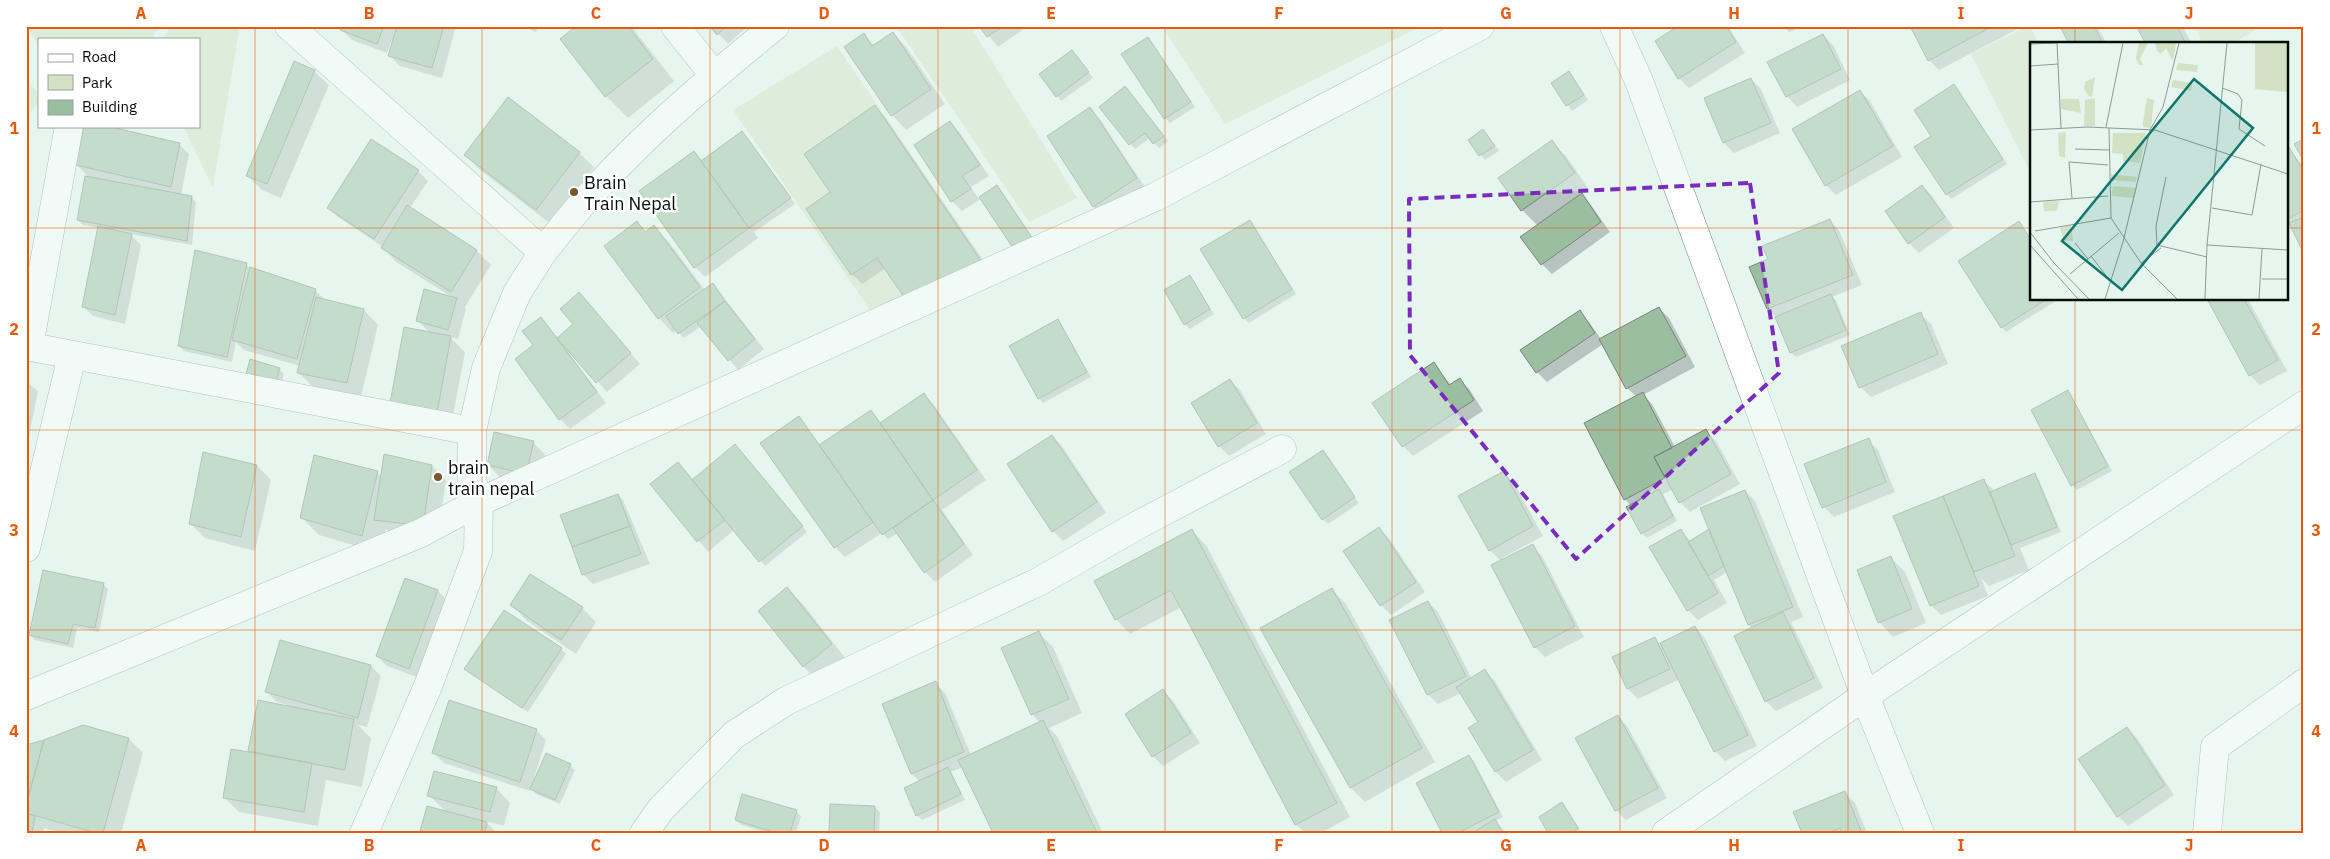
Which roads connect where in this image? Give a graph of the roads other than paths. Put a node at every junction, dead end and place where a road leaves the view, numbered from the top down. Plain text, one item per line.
1 (289, 26) edge
2 (675, 26) edge
3 (775, 26) edge
4 (1480, 26) edge
5 (1614, 26) edge
6 (714, 75) junction
7 (69, 128) edge
8 (543, 252) junction
9 (28, 346) edge
10 (72, 356) junction
11 (2304, 405) edge
12 (472, 431) junction
13 (1282, 449) dead end
14 (479, 502) junction
15 (26, 548) edge
16 (2304, 683) edge
17 (26, 696) edge
18 (1865, 696) junction
19 (369, 832) edge
20 (644, 833) edge
21 (1666, 833) edge
22 (1920, 833) edge
23 (2207, 833) edge

1 - 8 street
2 - 6 street
3 - 6 street
4 - 14 street
5 - 18 street
6 - 8 street
7 - 9 street
8 - 12 street
9 - 10 street
10 - 12 street
10 - 15 street
11 - 18 street
12 - 14 street
13 - 20 street
14 - 17 street
14 - 19 street
16 - 23 street
18 - 21 street
18 - 22 street

